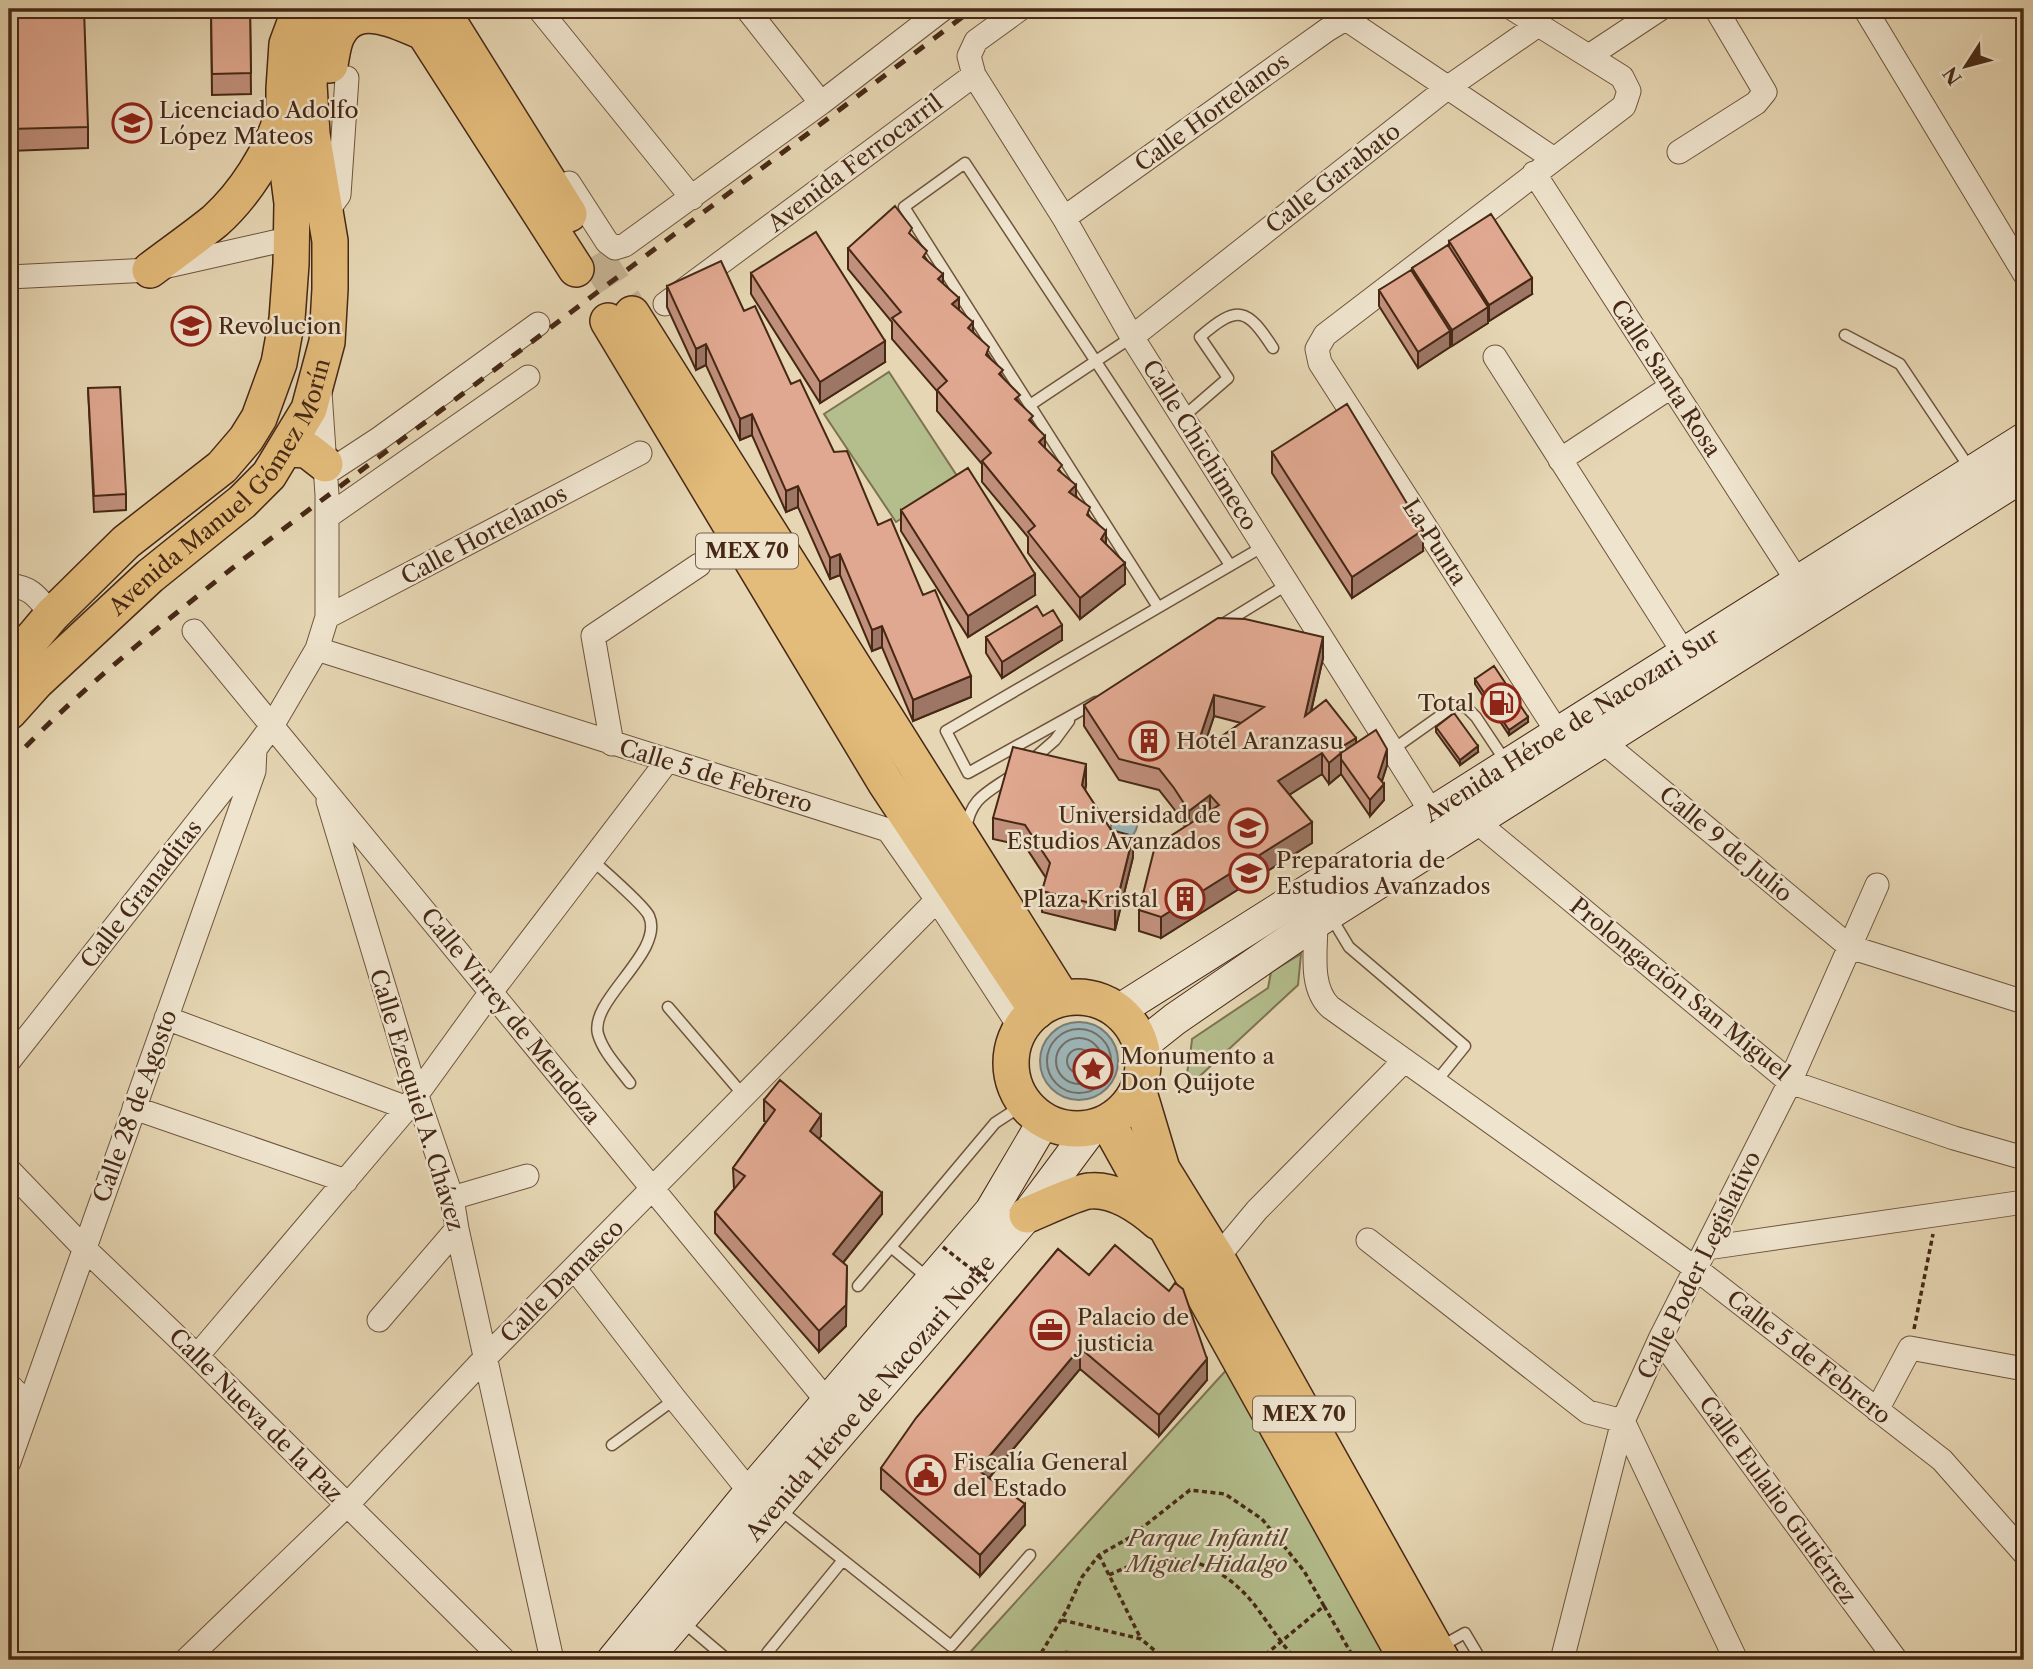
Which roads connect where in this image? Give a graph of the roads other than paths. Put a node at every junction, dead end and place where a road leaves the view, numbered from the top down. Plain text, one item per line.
1 (300, 9) edge
2 (327, 9) edge
3 (459, 9) edge
4 (539, 9) edge
5 (747, 9) edge
6 (943, 9) edge
7 (1020, 9) edge
8 (1513, 9) edge
9 (1660, 9) edge
10 (1716, 9) edge
11 (1866, 9) edge
12 (1347, 12) edge
13 (425, 17) edge
14 (1538, 24) junction
15 (1589, 56) junction
16 (974, 75) junction
17 (347, 78) dead end
18 (1447, 88) junction
19 (821, 103) junction
20 (284, 110) junction
21 (1679, 152) dead end
22 (1554, 159) junction
23 (1534, 173) junction
24 (692, 198) junction
25 (325, 208) junction
26 (1064, 218) junction
27 (292, 238) junction
28 (595, 257) junction
29 (150, 270) junction
30 (2024, 273) edge
31 (9, 277) edge
32 (330, 289) junction
33 (665, 304) edge
34 (538, 324) dead end
35 (1845, 335) dead end
36 (1132, 337) junction
37 (1273, 348) dead end
38 (1495, 357) dead end
39 (1096, 362) junction
40 (318, 377) junction
41 (528, 377) dead end
42 (1672, 386) junction
43 (1030, 405) junction
44 (1182, 417) junction
45 (2024, 439) edge
46 (287, 449) junction
47 (640, 453) dead end
48 (1560, 460) junction
49 (325, 469) junction
50 (1972, 472) junction
51 (2024, 475) edge
52 (327, 517) junction
53 (1264, 546) junction
54 (699, 565) dead end
55 (1230, 565) junction
56 (1798, 582) junction
57 (1288, 584) junction
58 (9, 585) edge
59 (1158, 607) junction
60 (52, 615) junction
61 (327, 617) junction
62 (194, 631) dead end
63 (1209, 633) edge
64 (317, 649) junction
65 (1684, 653) junction
66 (9, 666) edge
67 (1107, 696) edge
68 (9, 712) edge
69 (1073, 716) junction
70 (272, 726) junction
71 (1558, 733) junction
72 (1602, 741) junction
73 (612, 744) junction
74 (255, 749) junction
75 (1392, 750) junction
76 (668, 760) junction
77 (1508, 764) junction
78 (324, 789) junction
79 (1432, 813) junction
80 (1477, 822) junction
81 (965, 844) junction
82 (592, 860) junction
83 (1877, 885) dead end
84 (937, 900) junction
85 (1323, 918) junction
86 (1850, 947) junction
87 (491, 992) junction
88 (2024, 1002) edge
89 (668, 1007) dead end
90 (1118, 1011) junction
91 (1040, 1012) junction
92 (166, 1018) junction
93 (1141, 1046) junction
94 (9, 1061) edge
95 (1404, 1062) junction
96 (1790, 1082) junction
97 (630, 1083) dead end
98 (1435, 1083) junction
99 (1138, 1089) junction
100 (745, 1097) junction
101 (412, 1102) junction
102 (134, 1108) junction
103 (1034, 1112) junction
104 (1099, 1126) junction
105 (2024, 1158) edge
106 (9, 1170) edge
107 (527, 1176) dead end
108 (346, 1181) junction
109 (653, 1189) junction
110 (452, 1198) junction
111 (2024, 1202) edge
112 (1027, 1215) junction
113 (1164, 1227) junction
114 (457, 1229) junction
115 (1368, 1240) dead end
116 (891, 1247) junction
117 (84, 1248) junction
118 (1707, 1248) junction
119 (1217, 1258) junction
120 (575, 1269) junction
121 (1695, 1269) junction
122 (931, 1280) junction
123 (858, 1286) dead end
124 (379, 1320) dead end
125 (1660, 1339) junction
126 (197, 1356) junction
127 (486, 1357) junction
128 (2024, 1369) edge
129 (9, 1385) edge
130 (676, 1399) junction
131 (827, 1401) junction
132 (29, 1405) junction
133 (1877, 1410) junction
134 (1623, 1421) junction
135 (612, 1445) dead end
136 (9, 1462) edge
137 (764, 1500) junction
138 (347, 1505) junction
139 (2024, 1553) edge
140 (1030, 1555) dead end
141 (843, 1560) junction
142 (680, 1619) junction
143 (1428, 1656) edge
144 (186, 1660) edge
145 (504, 1660) edge
146 (552, 1660) edge
147 (613, 1660) edge
148 (645, 1660) edge
149 (728, 1660) edge
150 (775, 1660) edge
151 (1481, 1660) edge
152 (1562, 1660) edge
153 (1736, 1660) edge
154 (1896, 1660) edge

1 - 20 main road, Avenida Manuel Gómez Morín
2 - 25 main road, Avenida Manuel Gómez Morín
3 - 28 street
4 - 24 street
5 - 19 street
6 - 19 street
7 - 16 street
8 - 14 street
9 - 15 street
10 - 21 street
11 - 30 street
12 - 18 street
12 - 26 street, Calle Hortelanos
13 - 25 main road
13 - 28 main road
14 - 15 street
14 - 18 street, Calle Garabato
15 - 22 street
16 - 26 street, Calle Chichimeco
16 - 33 street, Avenida Ferrocarril
17 - 25 street
18 - 22 street
18 - 36 street, Calle Garabato
19 - 24 street
20 - 27 main road, Avenida Manuel Gómez Morín
20 - 29 main road
22 - 23 street
23 - 42 street, Calle Santa Rosa
23 - 71 street, La Punta
24 - 28 street
25 - 32 main road, Avenida Manuel Gómez Morín
26 - 36 street, Calle Chichimeco
27 - 29 street
27 - 32 main road
27 - 60 main road, Avenida Manuel Gómez Morín
29 - 31 street
32 - 40 main road, Avenida Manuel Gómez Morín
34 - 49 street
35 - 50 lane
36 - 39 lane
36 - 44 street, Calle Chichimeco
37 - 44 lane
38 - 48 street
39 - 43 lane
39 - 43 lane
39 - 55 lane
40 - 46 main road, Avenida Manuel Gómez Morín
40 - 49 street, Calle Granaditas
41 - 52 street
42 - 48 street
42 - 56 street, Calle Santa Rosa
43 - 59 lane
44 - 53 street, Calle Chichimeco
45 - 50 main road, Avenida Héroe de Nacozari Sur
46 - 49 main road
46 - 68 main road, Avenida Manuel Gómez Morín
47 - 61 street, Calle Hortelanos
48 - 65 street
49 - 52 street, Calle Granaditas
50 - 56 main road, Avenida Héroe de Nacozari Sur
51 - 72 main road, Avenida Héroe de Nacozari Sur
52 - 61 street, Calle Granaditas
53 - 55 lane
53 - 57 street, Calle Chichimeco
54 - 73 street
55 - 59 lane
56 - 65 main road, Avenida Héroe de Nacozari Sur
57 - 63 lane
57 - 75 street, Calle Chichimeco
58 - 60 street
59 - 69 lane
60 - 66 main road, Avenida Manuel Gómez Morín
61 - 64 street, Calle Granaditas
62 - 70 street, Calle Virrey de Mendoza
64 - 70 street, Calle Granaditas
64 - 73 street, Calle 5 de Febrero
65 - 71 main road, Avenida Héroe de Nacozari Sur
67 - 69 lane
69 - 81 lane
70 - 74 street, Calle Granaditas
70 - 78 street, Calle Virrey de Mendoza
71 - 77 main road, Avenida Héroe de Nacozari Sur
72 - 80 main road, Avenida Héroe de Nacozari Sur
72 - 86 street, Calle 9 de Julio
73 - 76 street, Calle 5 de Febrero
74 - 92 street, Calle 28 de Agosto
74 - 94 street, Calle Granaditas
75 - 77 lane
75 - 79 street, Calle Chichimeco
76 - 82 street
76 - 84 street, Calle 5 de Febrero
77 - 79 main road, Avenida Héroe de Nacozari Sur
78 - 87 street, Calle Virrey de Mendoza
78 - 101 street, Calle Ezequiel A. Chávez
79 - 90 main road, Avenida Héroe de Nacozari Sur
80 - 85 main road, Avenida Héroe de Nacozari Sur
80 - 96 street, Prolongación San Miguel
81 - 91 main road, MEX 70
81 - 91 main road, MEX 70
82 - 87 street
82 - 97 lane
83 - 86 street, Calle Poder Legislativo
84 - 91 street, Calle 5 de Febrero
84 - 100 street, Calle Damasco
85 - 93 main road, Avenida Héroe de Nacozari Sur
85 - 95 street, Calle 5 de Febrero
85 - 98 lane
86 - 88 street
86 - 96 street, Calle Poder Legislativo
87 - 101 street
87 - 109 street, Calle Virrey de Mendoza
89 - 100 lane
90 - 91 main road
90 - 93 main road
91 - 103 main road
92 - 101 street
92 - 102 street, Calle 28 de Agosto
93 - 99 main road, MEX 70
95 - 98 street, Calle 5 de Febrero
95 - 119 street
96 - 105 street, Prolongación San Miguel
96 - 118 street, Calle Poder Legislativo
98 - 121 street, Calle 5 de Febrero
99 - 104 main road
99 - 119 main road, MEX 70
100 - 109 street, Calle Damasco
101 - 108 street
101 - 110 street, Calle Ezequiel A. Chávez
102 - 108 street
102 - 117 street, Calle 28 de Agosto
103 - 104 main road
103 - 116 lane
103 - 122 main road, Avenida Héroe de Nacozari Norte
104 - 112 main road, Avenida Héroe de Nacozari Norte
104 - 113 main road, MEX 70
106 - 117 street, Calle Nueva de la Paz
107 - 110 street
108 - 126 street
109 - 120 street, Calle Damasco
109 - 131 street, Calle Virrey de Mendoza
110 - 114 street, Calle Ezequiel A. Chávez
111 - 118 street
112 - 113 main road
112 - 137 main road, Avenida Héroe de Nacozari Norte
113 - 143 main road, MEX 70
114 - 124 street
114 - 127 street, Calle Ezequiel A. Chávez
115 - 134 street
116 - 122 lane
116 - 123 lane
117 - 126 street, Calle Nueva de la Paz
117 - 132 street, Calle 28 de Agosto
118 - 121 street, Calle Poder Legislativo
119 - 143 main road, MEX 70
120 - 127 street, Calle Damasco
120 - 130 street
121 - 125 street, Calle Poder Legislativo
121 - 133 street, Calle 5 de Febrero
122 - 131 main road, Avenida Héroe de Nacozari Norte
125 - 134 street, Calle Poder Legislativo
125 - 154 street, Calle Eulalio Gutiérrez
126 - 138 street, Calle Nueva de la Paz
127 - 138 street, Calle Damasco
127 - 146 street, Calle Ezequiel A. Chávez
128 - 133 street
129 - 132 street
130 - 135 lane
130 - 137 street
131 - 137 main road, Avenida Héroe de Nacozari Norte
132 - 136 street, Calle 28 de Agosto
133 - 139 street, Calle 5 de Febrero
134 - 152 street, Calle Poder Legislativo
134 - 153 street
137 - 141 lane
137 - 142 main road, Avenida Héroe de Nacozari Norte
137 - 147 main road, Avenida Héroe de Nacozari Norte
138 - 144 street, Calle Damasco
138 - 145 street, Calle Nueva de la Paz
140 - 141 lane
141 - 150 lane
142 - 148 main road, Avenida Héroe de Nacozari Norte
142 - 149 lane
143 - 151 lane

